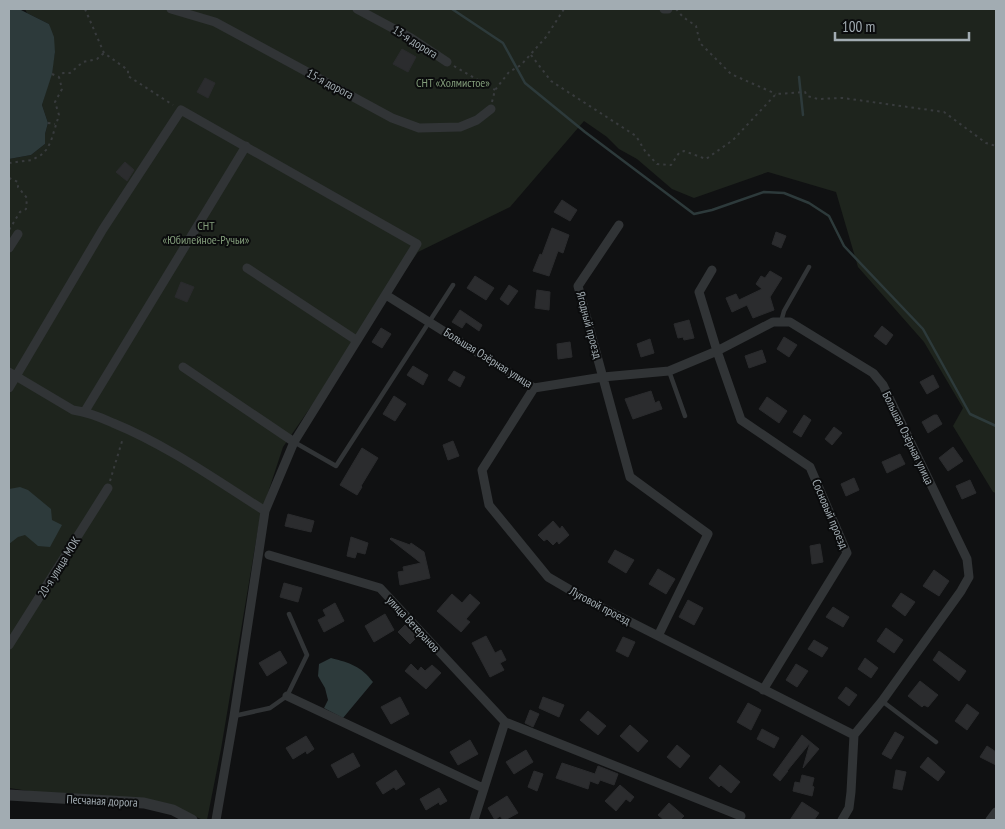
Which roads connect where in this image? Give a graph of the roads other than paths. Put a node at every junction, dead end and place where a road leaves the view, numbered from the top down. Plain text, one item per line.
1 (171, 9) edge
2 (358, 9) edge
3 (447, 62) road end
4 (491, 109) road end
5 (246, 146) junction
6 (619, 225) dead end
7 (18, 234) dead end
8 (9, 248) edge
9 (808, 267) dead end
10 (246, 268) dead end
11 (712, 270) dead end
12 (452, 285) dead end
13 (386, 294) junction
14 (429, 322) junction
15 (781, 322) junction
16 (356, 340) junction
17 (717, 351) junction
18 (183, 367) dead end
19 (669, 371) junction
20 (12, 374) edge
21 (603, 377) junction
22 (9, 388) edge
23 (534, 388) junction
24 (85, 411) junction
25 (685, 416) dead end
26 (294, 442) junction
27 (108, 488) road end
28 (265, 511) junction
29 (269, 555) dead end
30 (289, 614) dead end
31 (658, 636) junction
32 (9, 645) edge
33 (763, 690) junction
34 (287, 696) junction
35 (882, 701) junction
36 (234, 716) junction
37 (505, 722) junction
38 (854, 735) junction
39 (936, 742) dead end
40 (484, 788) junction
41 (9, 795) edge
42 (996, 812) edge
43 (741, 816) dead end
44 (192, 820) edge
45 (216, 820) edge
46 (474, 820) edge
47 (842, 820) edge
48 (990, 820) edge

1 - 4 street, 15-я дорога
2 - 3 street, 13-я дорога
5 - 13 street
5 - 20 street
5 - 24 street
6 - 21 street, Ягодный проезд
7 - 8 street
9 - 15 lane
10 - 16 street
11 - 17 street, Сосновый проезд
12 - 14 lane
13 - 14 street, Большая Озёрная улица
13 - 16 street
14 - 23 street, Большая Озёрная улица
14 - 26 lane
15 - 17 street, Большая Озёрная улица
15 - 35 street, Большая Озёрная улица
16 - 26 street
17 - 19 street, Большая Озёрная улица
17 - 33 street, Сосновый проезд
18 - 26 street
19 - 21 street, Большая Озёрная улица
19 - 25 lane
20 - 22 street
20 - 24 street
21 - 23 street, Большая Озёрная улица
21 - 31 street, Ягодный проезд
23 - 31 street, Луговой проезд
24 - 28 street
26 - 28 street
27 - 32 street, 20-я улица МОК
28 - 36 street
29 - 37 street, улица Ветеранов
30 - 34 lane
31 - 33 street, Луговой проезд
33 - 38 street, Луговой проезд
34 - 36 lane
34 - 40 street
35 - 38 street, Большая Озёрная улица
35 - 39 lane
36 - 45 street
37 - 40 street
37 - 43 street, улица Ветеранов
38 - 47 street
40 - 46 street
41 - 44 street, Песчаная дорога
42 - 48 street

